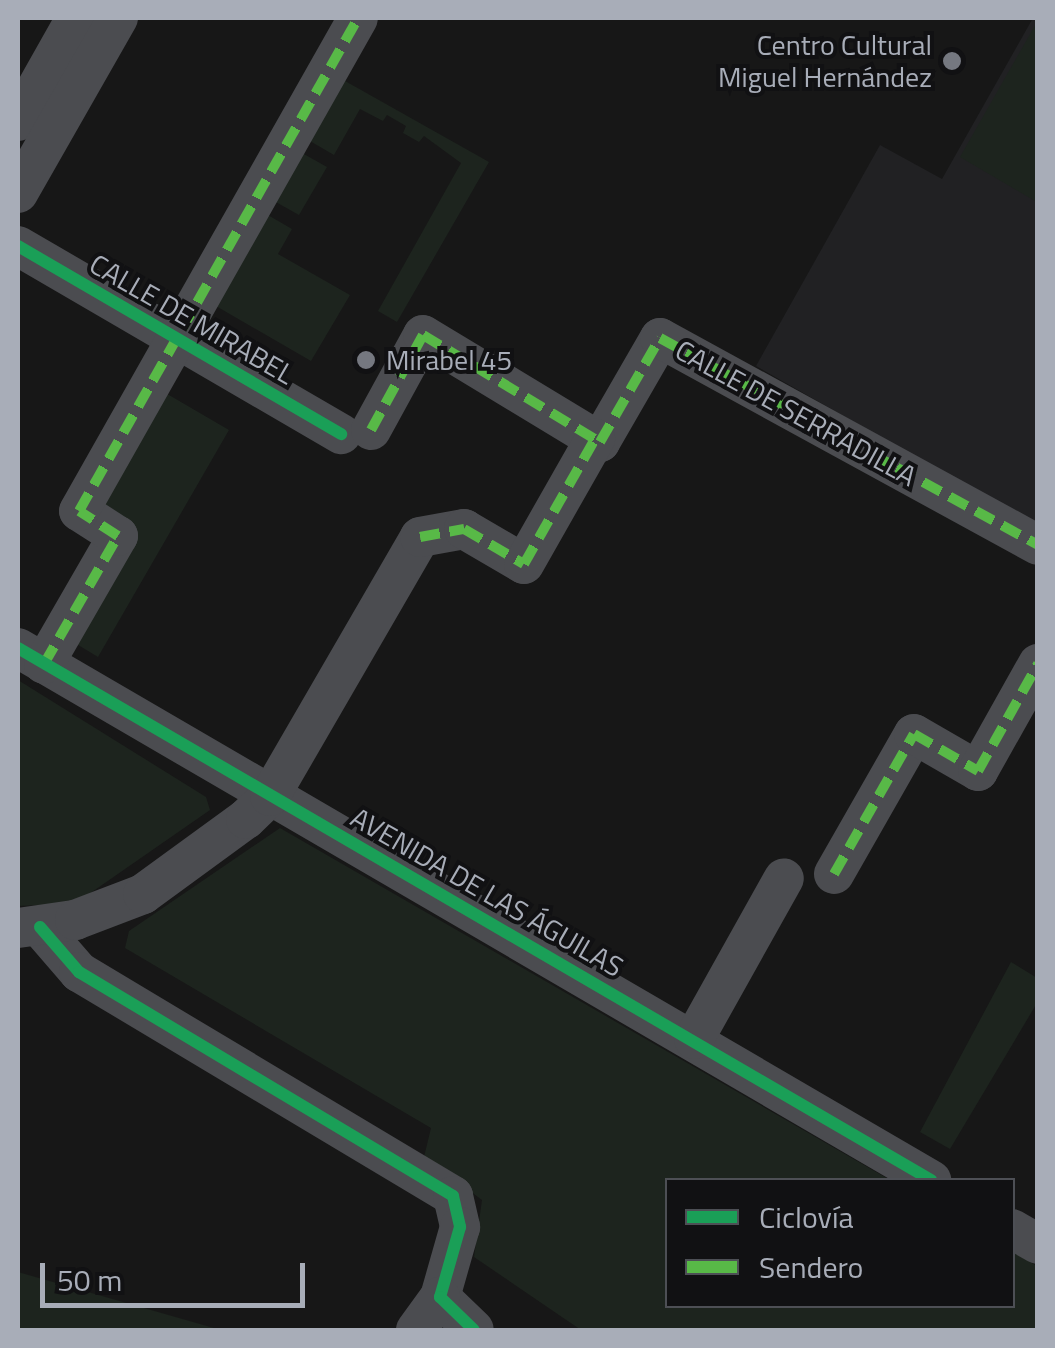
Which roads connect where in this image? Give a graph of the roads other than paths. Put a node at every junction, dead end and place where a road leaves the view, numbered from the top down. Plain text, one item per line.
1 (76, 18) edge
2 (118, 18) edge
3 (358, 18) edge
4 (18, 121) edge
5 (18, 193) edge
6 (18, 246) edge
7 (177, 339) junction
8 (598, 440) junction
9 (1038, 545) edge
10 (31, 656) edge
11 (1038, 664) edge
12 (270, 796) junction
13 (834, 874) dead end
14 (784, 878) dead end
15 (29, 927) edge
16 (694, 1039) junction
17 (929, 1178) edge
18 (1015, 1231) edge
19 (1038, 1244) edge
20 (440, 1297) junction
21 (416, 1330) edge
22 (474, 1330) edge

1 - 4 street
2 - 5 street
3 - 7 street, CALLE DE MIRABEL
6 - 7 street, CALLE DE MIRABEL
7 - 8 street, CALLE DE MIRABEL
7 - 10 street, CALLE DE MIRABEL
8 - 9 street, CALLE DE SERRADILLA
8 - 12 street, CALLE DE SERRADILLA
10 - 12 street, AVENIDA DE LAS ÁGUILAS
11 - 13 street
12 - 15 street
12 - 16 street, AVENIDA DE LAS ÁGUILAS
14 - 16 street
15 - 20 street
16 - 17 street, AVENIDA DE LAS ÁGUILAS
18 - 19 street
20 - 21 street
20 - 22 street

